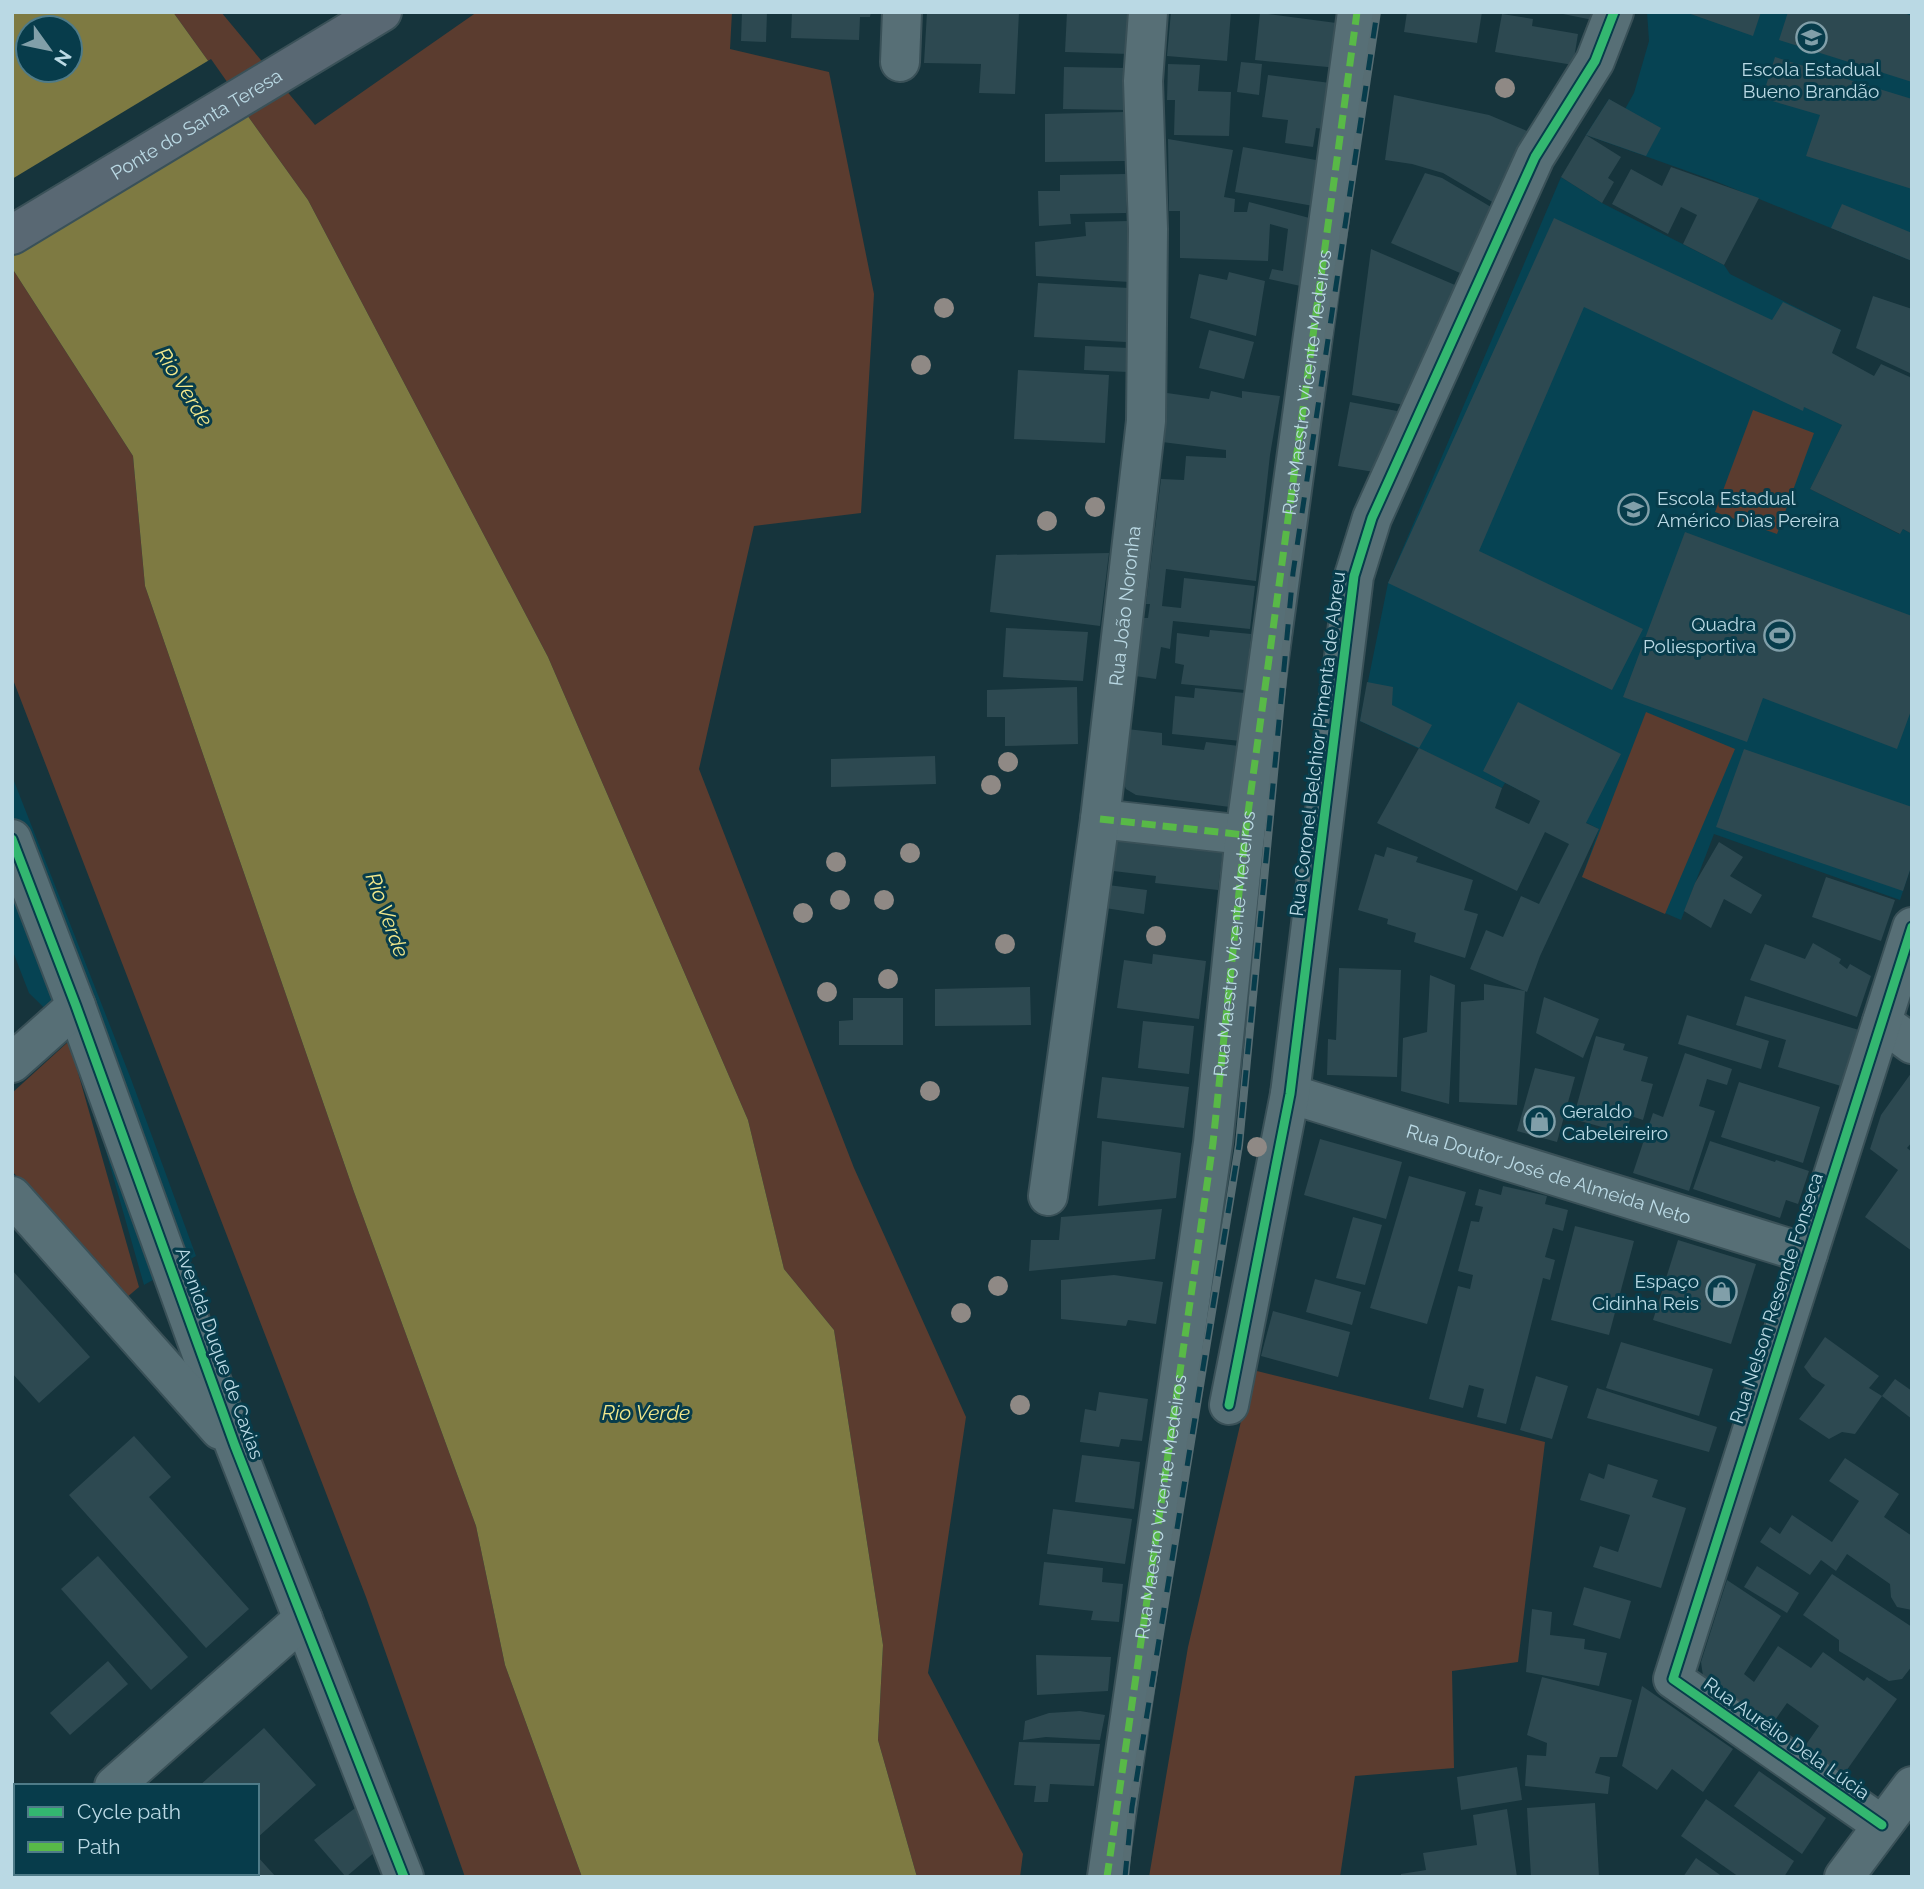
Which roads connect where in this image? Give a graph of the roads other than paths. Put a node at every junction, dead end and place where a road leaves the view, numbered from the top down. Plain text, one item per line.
1 (381, 12) edge
2 (902, 12) edge
3 (1149, 12) edge
4 (1357, 12) edge
5 (1614, 12) edge
6 (900, 62) dead end
7 (12, 235) edge
8 (1100, 819) junction
9 (1245, 835) junction
10 (12, 839) edge
11 (1912, 928) edge
12 (76, 1006) junction
13 (1897, 1033) edge
14 (12, 1063) edge
15 (1290, 1094) junction
16 (12, 1196) edge
17 (1048, 1196) dead end
18 (1808, 1254) junction
19 (1229, 1405) dead end
20 (235, 1446) junction
21 (303, 1619) junction
22 (1673, 1679) joint
23 (116, 1784) edge
24 (1912, 1786) edge
25 (1882, 1825) junction
26 (404, 1877) edge
27 (1107, 1877) edge
28 (1844, 1877) edge

1 - 7 main road, Ponte do Santa Teresa
2 - 6 street
3 - 8 street, Rua João Noronha
4 - 9 street, Rua Maestro Vicente Medeiros
5 - 15 street, Rua Coronel Belchior Pimenta de Abreu
8 - 9 street
8 - 17 street, Rua João Noronha
9 - 27 street, Rua Maestro Vicente Medeiros
10 - 12 street, Avenida Duque de Caxias
11 - 13 street, Rua Nelson Resende Fonseca
12 - 14 street
12 - 20 street, Avenida Duque de Caxias
13 - 18 street, Rua Nelson Resende Fonseca
15 - 18 street, Rua Doutor José de Almeida Neto
15 - 19 street, Rua Coronel Belchior Pimenta de Abreu
16 - 20 street
18 - 22 street, Rua Nelson Resende Fonseca
20 - 21 street, Avenida Duque de Caxias
21 - 23 street
21 - 26 street, Avenida Duque de Caxias
22 - 25 street, Rua Aurélio Dela Lúcia
24 - 25 street
25 - 28 street

